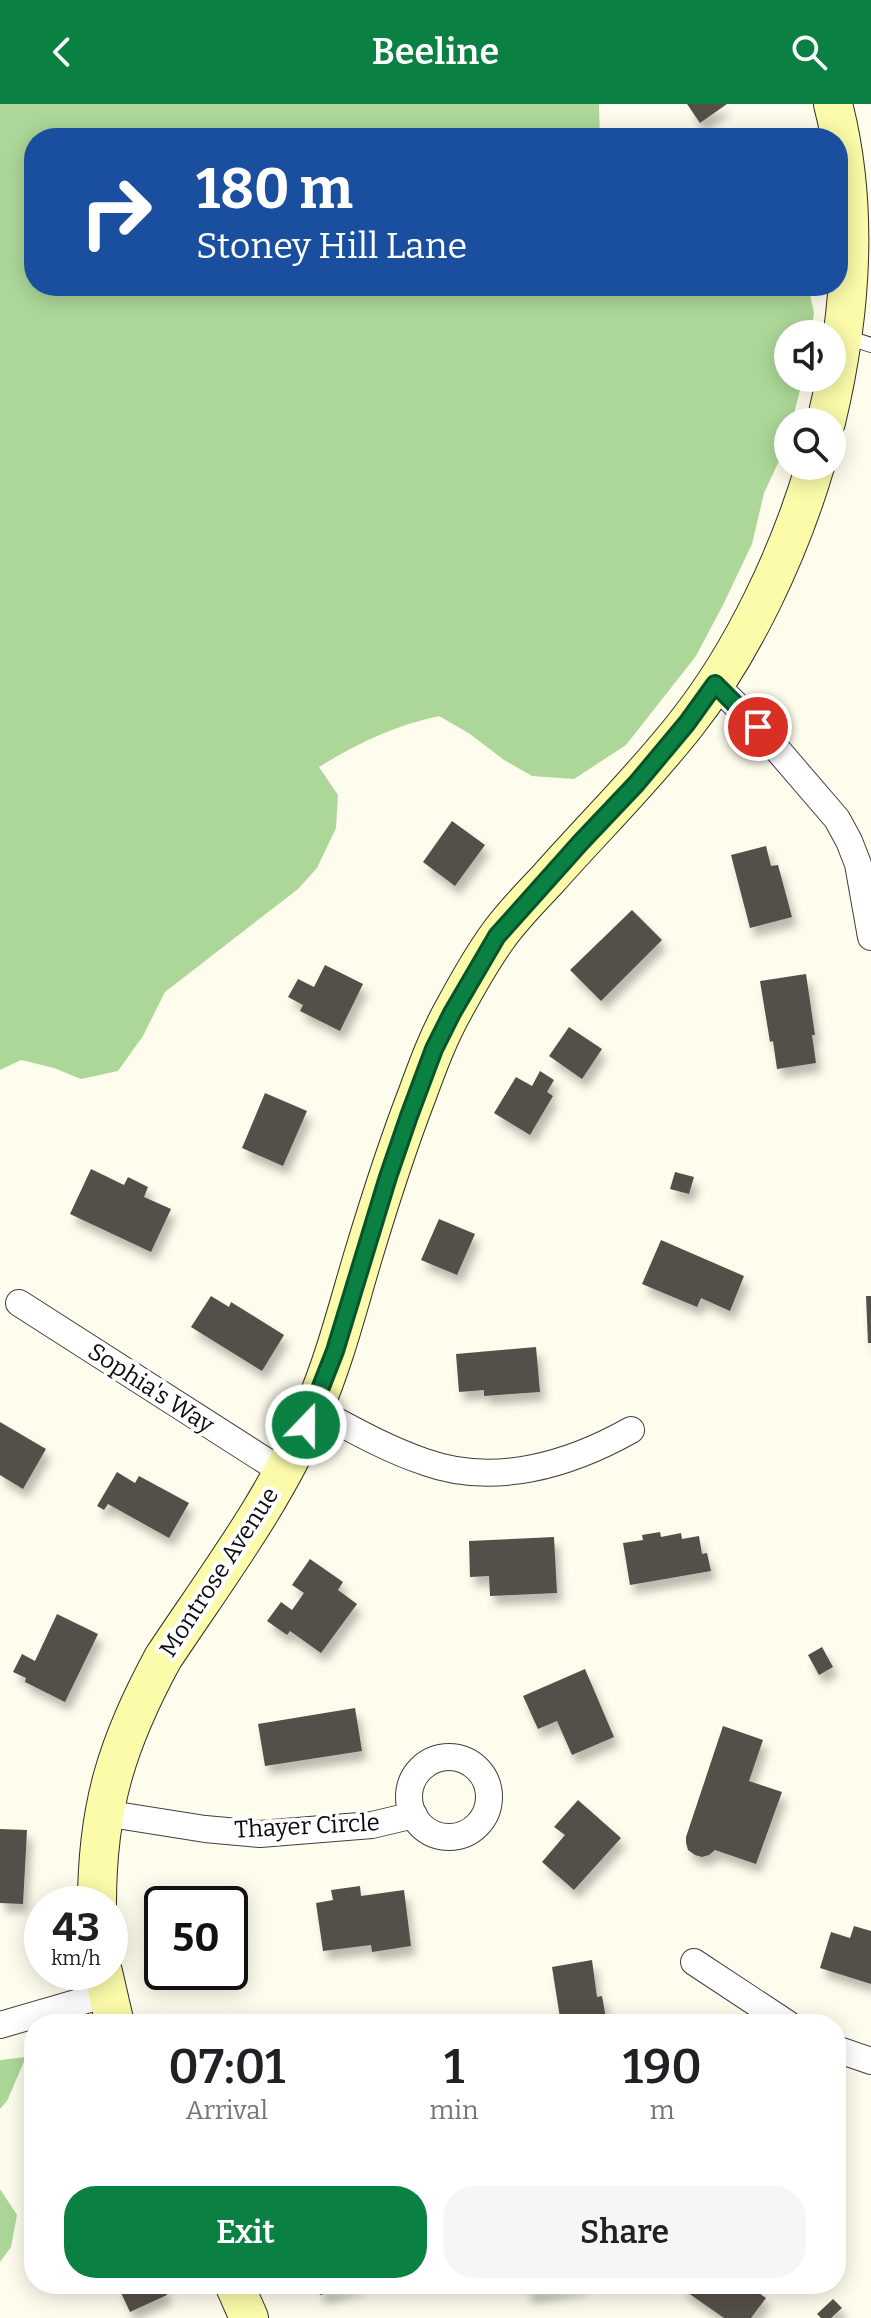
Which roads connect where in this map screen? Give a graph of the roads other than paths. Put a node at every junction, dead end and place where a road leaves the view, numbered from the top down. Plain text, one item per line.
1 (833, 104) edge
2 (838, 128) edge
3 (848, 191) edge
4 (857, 341) edge
5 (831, 408) edge
6 (810, 480) edge
7 (715, 684) junction
8 (871, 937) edge
9 (19, 1303) dead end
10 (314, 1409) junction
11 (631, 1430) dead end
12 (283, 1472) junction
13 (104, 1813) junction
14 (414, 1815) dead end
15 (97, 1886) edge
16 (694, 1962) dead end
17 (108, 1997) edge
18 (42, 2014) edge
19 (773, 2014) edge
20 (24, 2019) edge
21 (0, 2025) edge
22 (846, 2052) edge
23 (871, 2061) edge
24 (238, 2294) edge
25 (249, 2318) edge

1 - 2 main road
3 - 4 main road
4 - 5 main road
6 - 7 main road, Montrose Avenue
7 - 8 street
7 - 10 main road, Montrose Avenue
9 - 12 street, Sophia's Way
10 - 11 street
10 - 12 main road, Montrose Avenue
12 - 13 main road, Montrose Avenue
13 - 14 street, Thayer Circle
13 - 15 main road, Montrose Avenue
16 - 19 street
17 - 18 street
20 - 21 street
22 - 23 street
24 - 25 main road

